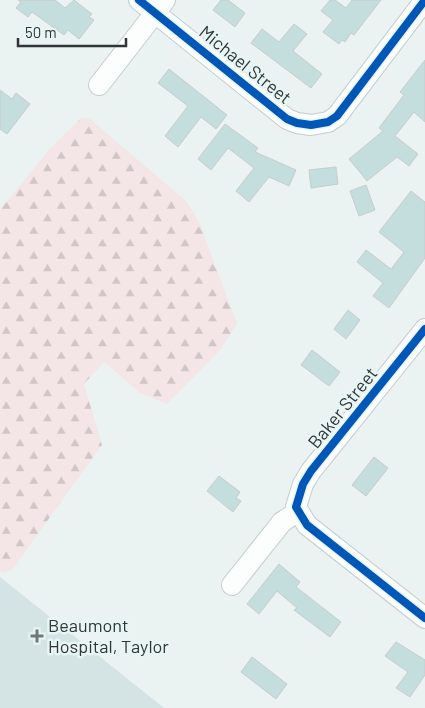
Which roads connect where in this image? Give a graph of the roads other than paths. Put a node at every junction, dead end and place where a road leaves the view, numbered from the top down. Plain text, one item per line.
1 (139, 0) edge
2 (425, 0) edge
3 (160, 6) edge
4 (99, 85) dead end
5 (422, 338) edge
6 (297, 512) junction
7 (232, 586) dead end
8 (425, 618) edge

1 - 3 street, Michael Street
2 - 3 street, Michael Street
3 - 4 street
5 - 6 street, Baker Street
6 - 7 street
6 - 8 street

